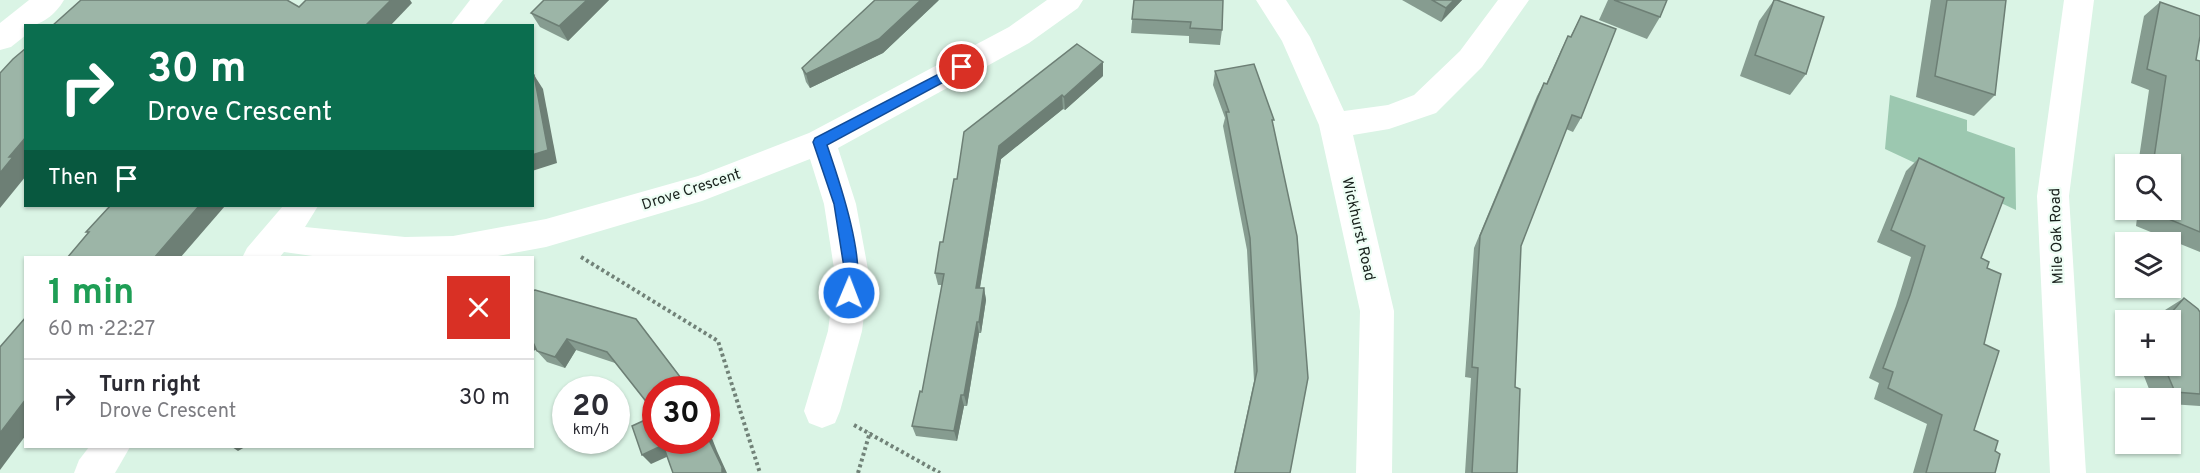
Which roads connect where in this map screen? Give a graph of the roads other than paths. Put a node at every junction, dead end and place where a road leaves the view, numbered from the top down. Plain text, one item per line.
1 (49, 0) edge
2 (488, 0) edge
3 (1068, 0) edge
4 (1271, 0) edge
5 (1514, 0) edge
6 (2079, 0) edge
7 (466, 24) edge
8 (0, 39) edge
9 (1335, 125) junction
10 (820, 142) junction
11 (301, 207) edge
12 (267, 247) edge
13 (822, 411) road end
14 (111, 448) edge
15 (92, 473) edge
16 (1374, 473) edge
17 (2068, 473) edge

1 - 8 street
2 - 7 street
3 - 10 street, Drove Crescent
4 - 9 street, Wickhurst Road
5 - 9 street
6 - 17 street, Mile Oak Road
9 - 16 street, Wickhurst Road
10 - 12 street, Drove Crescent
10 - 13 street
11 - 12 street
14 - 15 street

